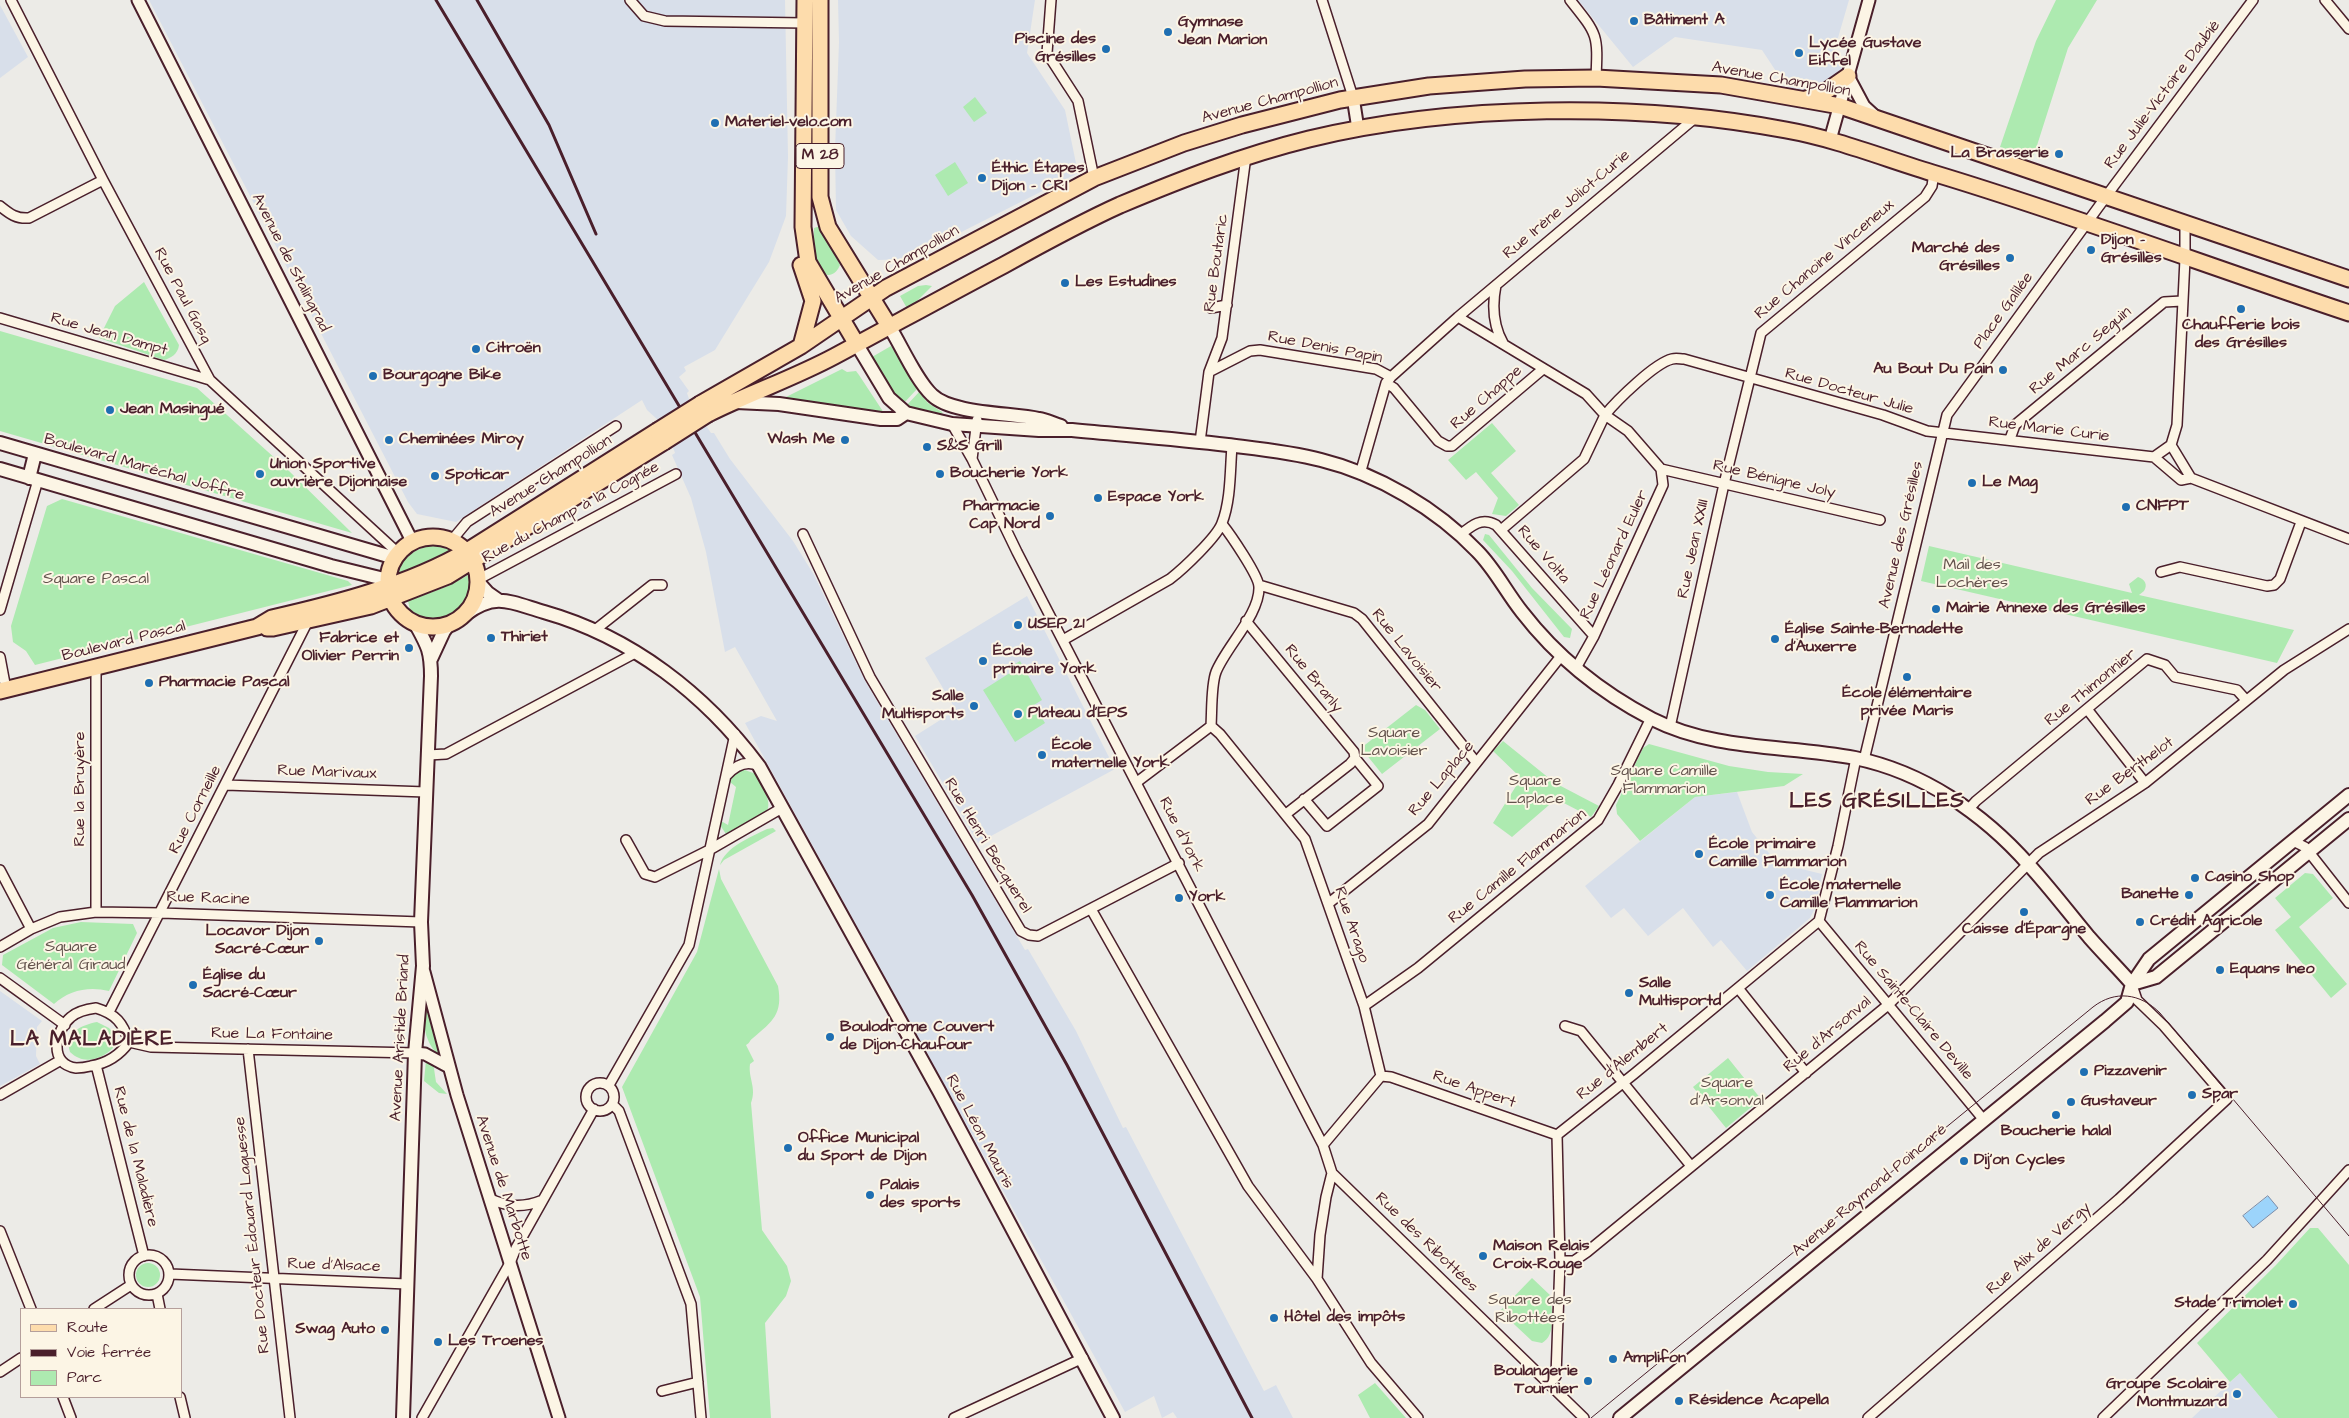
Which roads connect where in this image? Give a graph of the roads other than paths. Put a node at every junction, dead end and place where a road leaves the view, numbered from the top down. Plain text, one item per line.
1 (11, 0) edge
2 (138, 0) edge
3 (630, 0) edge
4 (805, 0) edge
5 (820, 0) edge
6 (1051, 0) edge
7 (1322, 0) edge
8 (1570, 0) edge
9 (1870, 0) edge
10 (2254, 0) edge
11 (2326, 0) edge
12 (805, 22) junction
13 (2349, 29) edge
14 (1848, 76) junction
15 (1596, 78) junction
16 (1353, 98) junction
17 (1806, 99) junction
18 (1840, 106) junction
19 (1696, 117) junction
20 (1877, 118) junction
21 (1358, 129) junction
22 (1830, 140) junction
23 (1246, 156) junction
24 (1934, 173) junction
25 (1094, 178) junction
26 (103, 180) junction
27 (2107, 196) junction
28 (0, 206) edge
29 (2097, 209) joint
30 (2088, 222) junction
31 (2185, 223) junction
32 (803, 227) junction
33 (2185, 258) junction
34 (2349, 279) edge
35 (1496, 285) junction
36 (871, 298) junction
37 (2182, 301) junction
38 (1227, 304) junction
39 (1211, 308) dead end
40 (2349, 313) edge
41 (1458, 317) junction
42 (0, 318) edge
43 (841, 318) junction
44 (889, 326) junction
45 (856, 343) junction
46 (801, 346) junction
47 (1505, 346) junction
48 (1543, 369) junction
49 (1208, 372) junction
50 (1749, 378) junction
51 (210, 380) junction
52 (1389, 380) junction
53 (731, 402) junction
54 (704, 409) junction
55 (976, 411) junction
56 (906, 413) junction
57 (1605, 415) junction
58 (952, 424) junction
59 (616, 426) dead end
60 (977, 426) junction
61 (1072, 430) junction
62 (1941, 434) junction
63 (2010, 439) junction
64 (1200, 442) junction
65 (0, 443) edge
66 (2171, 445) junction
67 (1232, 446) junction
68 (35, 454) junction
69 (2154, 457) junction
70 (972, 459) junction
71 (0, 469) edge
72 (1661, 469) junction
73 (676, 474) dead end
74 (1360, 474) junction
75 (2191, 478) junction
76 (33, 479) junction
77 (1724, 484) junction
78 (1880, 520) dead end
79 (2301, 522) junction
80 (1222, 524) junction
81 (1501, 530) junction
82 (803, 534) dead end
83 (1460, 535) junction
84 (2349, 539) edge
85 (452, 540) junction
86 (412, 541) junction
87 (397, 555) junction
88 (470, 556) junction
89 (2161, 572) dead end
90 (479, 581) junction
91 (662, 585) dead end
92 (1259, 586) junction
93 (389, 588) junction
94 (498, 600) junction
95 (0, 610) edge
96 (466, 614) junction
97 (308, 620) junction
98 (1246, 621) junction
99 (415, 623) junction
100 (449, 624) junction
101 (257, 627) junction
102 (2349, 629) edge
103 (595, 630) junction
104 (1594, 636) junction
105 (1063, 640) junction
106 (637, 652) junction
107 (1561, 656) junction
108 (0, 657) edge
109 (431, 660) junction
110 (96, 666) junction
111 (1576, 668) junction
112 (3, 690) edge
113 (2246, 700) junction
114 (2087, 709) junction
115 (1651, 718) junction
116 (1211, 726) junction
117 (1670, 727) junction
118 (736, 734) junction
119 (428, 755) junction
120 (1354, 758) junction
121 (1860, 759) junction
122 (1476, 762) junction
123 (759, 766) junction
124 (727, 774) junction
125 (1137, 782) junction
126 (2145, 783) junction
127 (226, 785) junction
128 (426, 792) junction
129 (2349, 795) edge
130 (1304, 799) junction
131 (782, 808) junction
132 (1968, 810) junction
133 (1286, 814) junction
134 (2349, 819) edge
135 (626, 840) dead end
136 (2293, 841) junction
137 (711, 849) junction
138 (2308, 852) junction
139 (1179, 863) junction
140 (2028, 863) junction
141 (0, 870) edge
142 (2349, 902) edge
143 (1329, 903) junction
144 (1091, 909) junction
145 (96, 912) junction
146 (162, 912) junction
147 (1819, 921) junction
148 (421, 922) junction
149 (31, 929) junction
150 (2184, 931) junction
151 (2198, 943) junction
152 (0, 946) edge
153 (422, 966) junction
154 (0, 978) edge
155 (2132, 984) junction
156 (1738, 988) junction
157 (1888, 1005) junction
158 (1364, 1006) junction
159 (109, 1012) junction
160 (65, 1025) junction
161 (1565, 1026) dead end
162 (129, 1042) junction
163 (248, 1049) junction
164 (415, 1053) junction
165 (61, 1060) junction
166 (96, 1065) junction
167 (449, 1067) junction
168 (1806, 1073) junction
169 (1381, 1076) junction
170 (1623, 1083) junction
171 (609, 1085) junction
172 (0, 1095) edge
173 (612, 1105) junction
174 (594, 1109) junction
175 (1983, 1119) junction
176 (1557, 1135) junction
177 (1323, 1145) junction
178 (1691, 1166) junction
179 (2349, 1170) edge
180 (1332, 1173) junction
181 (490, 1199) junction
182 (543, 1200) junction
183 (0, 1230) edge
184 (144, 1256) junction
185 (1560, 1261) junction
186 (510, 1264) junction
187 (170, 1274) junction
188 (272, 1278) junction
189 (1317, 1279) junction
190 (407, 1284) junction
191 (131, 1285) junction
192 (156, 1294) junction
193 (31, 1308) edge
194 (96, 1308) edge
195 (160, 1308) edge
196 (1083, 1358) junction
197 (20, 1359) edge
198 (0, 1372) edge
199 (698, 1382) junction
200 (1550, 1383) junction
201 (662, 1391) dead end
202 (63, 1398) edge
203 (180, 1398) edge
204 (71, 1418) edge
205 (185, 1418) edge
206 (290, 1418) edge
207 (403, 1418) edge
208 (422, 1418) edge
209 (559, 1418) edge
210 (701, 1418) edge
211 (954, 1418) edge
212 (1114, 1418) edge
213 (1418, 1418) edge
214 (1584, 1418) edge
215 (1620, 1418) edge
216 (1868, 1418) edge
217 (2103, 1418) edge

1 - 26 street, Rue Paul Gasq
2 - 86 street, Avenue de Stalingrad
3 - 12 street
4 - 12 main road, M 28
5 - 36 main road, M 28
6 - 25 street
7 - 16 street
8 - 15 street
9 - 14 street
10 - 27 street, Rue Julie-Victoire Daubié
11 - 13 street
12 - 32 main road, M 28
14 - 17 main road
14 - 18 street
14 - 20 street
15 - 16 main road, Avenue Champollion
15 - 17 main road, Avenue Champollion
16 - 21 street, Avenue Champollion
16 - 25 main road, Avenue Champollion
17 - 18 main road, Avenue Champollion
18 - 20 main road, Avenue Champollion
18 - 22 street
19 - 21 main road, Avenue Champollion
19 - 22 main road, Avenue Champollion
19 - 35 street, Rue Irène Joliot-Curie
20 - 27 main road, Avenue Champollion
21 - 23 main road, Avenue Champollion
22 - 24 main road, Avenue Champollion
23 - 38 street, Rue Boutaric
23 - 44 main road, Avenue Champollion
24 - 30 main road, Avenue Champollion
24 - 50 street, Rue Chanoine Vinceneux
25 - 36 main road, Avenue Champollion
26 - 28 street
26 - 51 street, Rue Paul Gasq
27 - 29 street, Rue Julie-Victoire Daubié
27 - 31 main road, Avenue Champollion
29 - 30 street, Place Galilée
30 - 33 main road, Avenue Champollion
30 - 62 street, Place Galilée
31 - 33 street
31 - 34 main road, Avenue Champollion
32 - 43 main road, M 28
32 - 46 main road, M 28
33 - 37 street
33 - 40 main road, Avenue Champollion
35 - 41 street, Rue Irène Joliot-Curie
35 - 47 street
36 - 43 main road, Avenue Champollion
36 - 44 main road, M 28
37 - 63 street, Rue Marc Seguin
37 - 66 street
38 - 39 street
38 - 49 street, Rue Boutaric
41 - 47 street
41 - 52 street, Rue Irène Joliot-Curie
42 - 51 street, Rue Jean Dampt
43 - 45 main road, M 28
43 - 46 main road, Avenue Champollion
44 - 45 main road, Avenue Champollion
44 - 55 main road
45 - 53 main road, Avenue Champollion
45 - 56 main road
46 - 54 main road, Avenue Champollion
47 - 48 street
48 - 52 street, Rue Chappe
48 - 57 street
49 - 52 street, Rue Denis Papin
49 - 64 street
50 - 57 street, Rue Docteur Julie
50 - 62 street, Rue Docteur Julie
50 - 77 street, Rue Jean XXIII
51 - 87 street, Rue Paul Gasq
52 - 74 street
53 - 54 main road, Avenue Champollion
53 - 56 main road
54 - 88 main road, Avenue Champollion, bridge
55 - 60 street
55 - 61 main road
56 - 58 main road
57 - 72 street
57 - 81 street
58 - 60 main road
58 - 70 street, Rue d'York
59 - 85 street
60 - 61 main road
60 - 70 street
61 - 64 main road
62 - 63 street, Rue Marie Curie
62 - 121 street, Avenue des Grésilles
63 - 69 street, Rue Marie Curie
64 - 67 main road
65 - 68 main road, Boulevard Maréchal Joffre
66 - 69 street
66 - 75 street
67 - 74 main road
67 - 80 street
68 - 76 main road
68 - 87 main road, Boulevard Maréchal Joffre
69 - 75 street
70 - 105 street, Rue d'York
71 - 76 main road
72 - 77 street, Rue Bénigne Joly
72 - 104 street, Rue Léonard Euler
73 - 90 street, Rue du Champ à la Cognée
74 - 83 main road
75 - 79 street
76 - 93 main road
76 - 95 street
77 - 78 street, Rue Bénigne Joly
77 - 117 street, Rue Jean XXIII
79 - 84 street
79 - 89 street
80 - 92 street
80 - 105 street
81 - 83 street, Rue Volta
81 - 104 street, Rue Volta
82 - 144 street, Rue Henri Becquerel
83 - 107 main road
85 - 86 main road
85 - 88 main road
86 - 87 main road
87 - 93 main road
88 - 90 main road
88 - 93 main road, Avenue Champollion
90 - 94 main road
90 - 96 main road
91 - 103 street
92 - 98 street
92 - 122 street, Rue Lavoisier
93 - 97 main road, Boulevard Pascal
93 - 99 main road
93 - 101 main road, Boulevard Pascal
94 - 96 main road
94 - 103 main road, Rue Léon Mauris
96 - 100 main road
97 - 101 main road, Boulevard Pascal
97 - 127 street, Rue Corneille
98 - 116 street
98 - 120 street, Rue Branly
99 - 100 main road
99 - 109 main road, Avenue Aristide Briand
100 - 109 main road, Avenue Aristide Briand
101 - 110 main road, Boulevard Pascal
102 - 113 street, Rue Berthelot
103 - 106 main road, Rue Léon Mauris
104 - 111 street, Rue Léonard Euler
105 - 125 street, Rue d'York
106 - 118 main road, Rue Léon Mauris
106 - 119 street
107 - 111 main road
107 - 122 street, Rue Laplace
108 - 112 street
109 - 119 main road, Avenue Aristide Briand
110 - 112 main road, Boulevard Pascal
110 - 145 street, Rue la Bruyère
111 - 115 main road
113 - 114 street, Rue Thimonnier
113 - 126 street, Rue Berthelot
114 - 126 street
114 - 132 street, Rue Thimonnier
115 - 117 main road
115 - 158 street, Rue Camille Flammarion
116 - 125 street
116 - 133 street, Rue Arago
117 - 121 main road
118 - 123 main road, Rue Léon Mauris
118 - 124 street
119 - 128 main road, Avenue Aristide Briand
120 - 130 street
120 - 130 street, Rue Branly
121 - 132 main road
121 - 147 street
122 - 143 street, Rue Laplace
123 - 124 street
123 - 131 main road, Rue Léon Mauris
124 - 137 street
125 - 139 street, Rue d'York
126 - 140 street, Rue Berthelot
127 - 128 street, Rue Marivaux
127 - 146 street, Rue Corneille
128 - 148 main road, Avenue Aristide Briand
129 - 136 main road, Avenue Raymond Poincaré
130 - 133 street
131 - 137 street
131 - 196 main road, Rue Léon Mauris
132 - 140 main road
133 - 143 street, Rue Arago
134 - 138 main road
135 - 137 street
136 - 138 street
136 - 150 main road, Avenue Raymond Poincaré
137 - 171 street
138 - 142 street
138 - 151 main road
139 - 144 street, Rue Henri Becquerel
139 - 177 street, Rue d'York
140 - 155 main road
140 - 157 street, Rue d'Arsonval
141 - 149 street
143 - 158 street, Rue Arago
144 - 189 street
145 - 146 street, Rue Racine
145 - 149 street, Rue Racine
146 - 148 street, Rue Racine
146 - 159 street, Rue Corneille
147 - 156 street, Rue d'Alembert
147 - 157 street, Rue Sainte-Claire Deville
148 - 153 main road, Avenue Aristide Briand
149 - 152 street, Rue Racine
150 - 151 street
150 - 155 main road, Avenue Raymond Poincaré
151 - 155 main road
153 - 164 main road, Avenue Aristide Briand
153 - 167 street, Avenue de Marbotte
154 - 160 street
155 - 175 main road, Avenue Raymond Poincaré
155 - 216 street, Rue Alix de Vergy
156 - 168 street
156 - 170 street, Rue d'Alembert
157 - 168 street, Rue d'Arsonval
157 - 175 street, Rue Sainte-Claire Deville
158 - 169 street, Rue Arago
159 - 160 street
159 - 162 street
160 - 165 street
161 - 170 street
162 - 163 street, Rue La Fontaine
162 - 166 street
163 - 164 street, Rue La Fontaine
163 - 188 street, Rue Docteur Édouard Laguesse
164 - 167 street
164 - 190 main road, Avenue Aristide Briand
165 - 166 street
165 - 172 street
166 - 184 street, Rue de la Maladière
167 - 181 street, Avenue de Marbotte
168 - 178 street, Rue d'Arsonval
169 - 176 street, Rue Appert
169 - 177 street
170 - 176 street, Rue d'Alembert
170 - 178 street
171 - 173 street
171 - 174 street
173 - 174 street
173 - 199 street
174 - 182 street
175 - 215 main road, Avenue Raymond Poincaré
176 - 185 street
177 - 180 street, Rue d'York
178 - 185 street, Rue d'Arsonval
179 - 217 street
180 - 189 street
180 - 200 street, Rue des Ribottées
181 - 182 street
181 - 186 street, Avenue de Marbotte
182 - 186 street
183 - 193 street
184 - 187 street
184 - 191 street
185 - 200 street
186 - 208 street
186 - 209 street, Avenue de Marbotte
187 - 188 street, Rue d'Alsace
187 - 192 street
188 - 190 street, Rue d'Alsace
188 - 206 street, Rue Docteur Édouard Laguesse
189 - 213 street
190 - 207 main road, Avenue Aristide Briand
191 - 192 street
191 - 194 street
192 - 195 street
196 - 211 street
196 - 212 main road, Rue Léon Mauris
197 - 198 street
199 - 201 street
199 - 210 street
200 - 214 street, Rue des Ribottées
202 - 204 street
203 - 205 street

